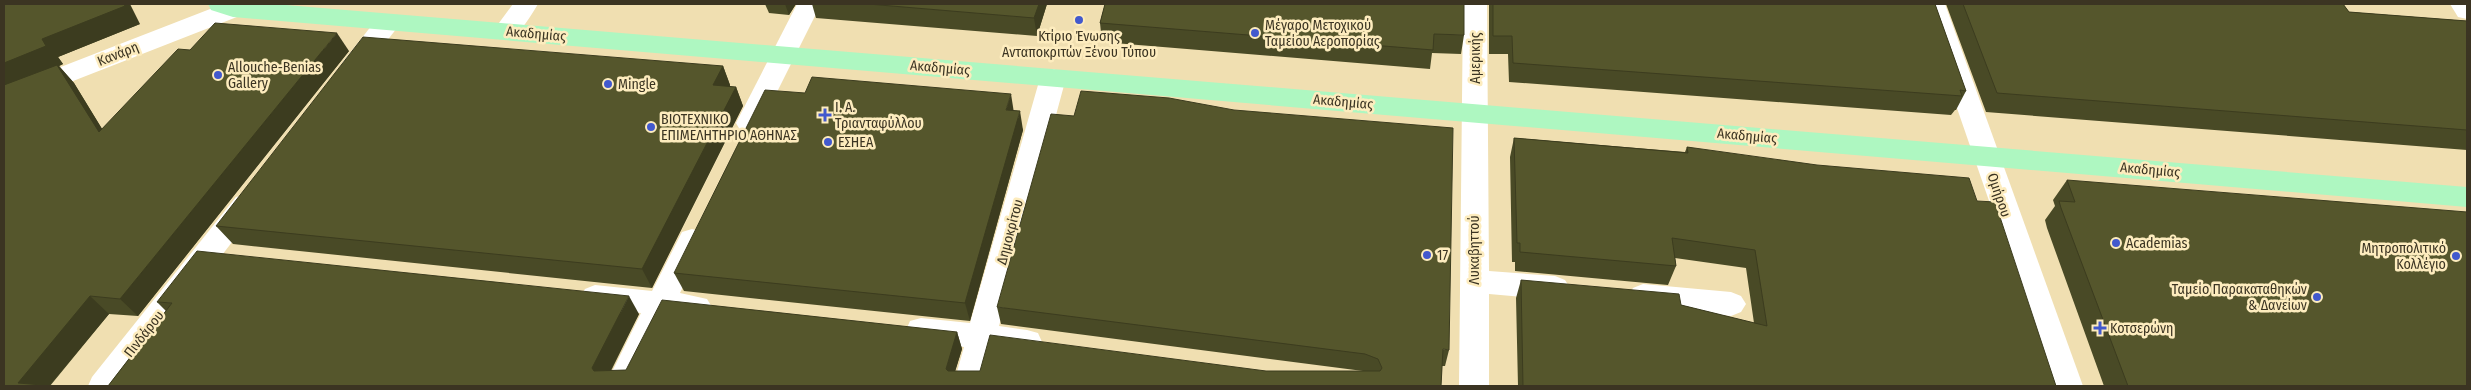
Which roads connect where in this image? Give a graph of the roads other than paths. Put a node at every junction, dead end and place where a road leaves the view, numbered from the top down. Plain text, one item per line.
1 (526, 4) edge
2 (809, 4) edge
3 (1475, 4) edge
4 (1933, 4) edge
5 (2462, 4) edge
6 (226, 6) edge
7 (2467, 11) edge
8 (388, 22) junction
9 (505, 31) junction
10 (783, 55) junction
11 (1053, 78) junction
12 (337, 88) edge
13 (4, 99) edge
14 (1474, 113) junction
15 (739, 145) edge
16 (1986, 156) junction
17 (259, 187) edge
18 (2467, 196) edge
19 (704, 216) edge
20 (206, 256) junction
21 (235, 259) edge
22 (1474, 281) junction
23 (1579, 290) edge
24 (572, 294) edge
25 (1617, 294) edge
26 (661, 304) junction
27 (1731, 304) dead end
28 (719, 310) edge
29 (894, 327) edge
30 (981, 336) junction
31 (1050, 345) edge
32 (103, 386) edge
33 (620, 386) edge
34 (968, 386) edge
35 (1474, 386) edge
36 (2068, 386) edge

1 - 9 street
2 - 10 street
3 - 14 street, Αμερικής
4 - 16 street, Ομήρου
5 - 7 street
6 - 8 main road, Ακαδημίας
6 - 13 street, Κανάρη
8 - 9 main road, Ακαδημίας
8 - 12 street
9 - 10 main road, Ακαδημίας
10 - 11 main road, Ακαδημίας
10 - 15 street
11 - 14 main road, Ακαδημίας
11 - 30 street, Δημοκρίτου
14 - 16 main road, Ακαδημίας
14 - 22 street, Λυκαβηττού
16 - 18 main road, Ακαδημίας
16 - 36 street, Ομήρου
17 - 20 street, Πινδάρου
19 - 26 street
20 - 21 street
20 - 32 street, Πινδάρου
22 - 23 street
22 - 35 street, Λυκαβηττού
24 - 26 street
25 - 27 street
26 - 28 street
26 - 33 street
29 - 30 street
30 - 31 street
30 - 34 street, Δημοκρίτου

